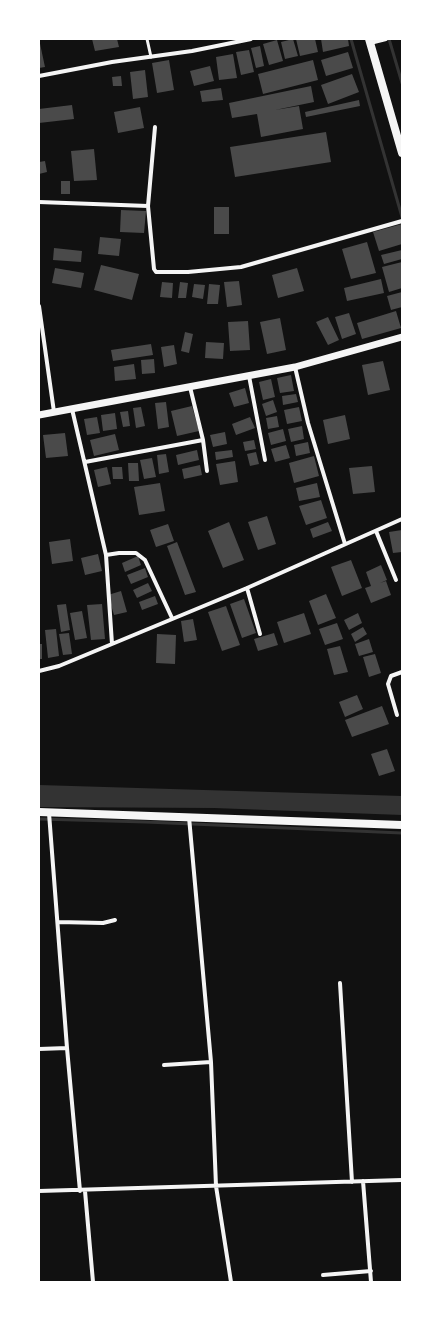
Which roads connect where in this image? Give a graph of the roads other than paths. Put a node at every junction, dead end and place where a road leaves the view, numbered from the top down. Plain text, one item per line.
1 (147, 39) edge
2 (251, 39) edge
3 (386, 39) edge
4 (369, 41) edge
5 (151, 57) junction
6 (39, 76) edge
7 (154, 127) dead end
8 (402, 153) edge
9 (39, 202) edge
10 (148, 206) junction
11 (402, 221) edge
12 (39, 306) edge
13 (402, 338) edge
14 (295, 367) junction
15 (249, 376) junction
16 (190, 387) junction
17 (72, 409) junction
18 (54, 412) junction
19 (39, 415) edge
20 (203, 440) junction
21 (265, 460) dead end
22 (85, 462) junction
23 (207, 471) dead end
24 (402, 519) edge
25 (376, 531) junction
26 (345, 544) junction
27 (106, 556) junction
28 (396, 580) dead end
29 (247, 588) junction
30 (172, 618) junction
31 (260, 634) dead end
32 (112, 644) junction
33 (39, 671) edge
34 (402, 672) edge
35 (396, 715) dead end
36 (39, 812) edge
37 (49, 812) junction
38 (189, 817) junction
39 (402, 825) edge
40 (115, 920) dead end
41 (58, 922) junction
42 (340, 983) dead end
43 (67, 1048) junction
44 (39, 1049) edge
45 (211, 1062) junction
46 (164, 1064) dead end
47 (402, 1180) edge
48 (352, 1182) junction
49 (364, 1182) junction
50 (216, 1186) junction
51 (39, 1191) edge
52 (80, 1191) junction
53 (85, 1191) junction
54 (371, 1271) junction
55 (323, 1275) dead end
56 (93, 1282) edge
57 (231, 1282) edge
58 (372, 1282) edge

1 - 5 lane
2 - 5 street
3 - 4 street
4 - 8 main road
5 - 6 street
7 - 10 street
9 - 10 street
10 - 11 street
12 - 18 street
13 - 14 street
14 - 15 street
14 - 26 street
15 - 16 street
15 - 21 street
16 - 17 street
16 - 20 street
17 - 18 street
17 - 22 street
18 - 19 street
20 - 22 street
20 - 23 street
22 - 27 street
24 - 25 street
25 - 26 street
25 - 28 street
26 - 29 street
27 - 30 street
27 - 32 street
29 - 30 street
29 - 31 street
30 - 32 street
32 - 33 street
34 - 35 street
36 - 37 main road
37 - 38 main road
37 - 41 street
38 - 39 main road
38 - 45 street
40 - 41 street
41 - 43 street
42 - 48 street
43 - 44 street
43 - 52 street
45 - 46 street
45 - 50 street
47 - 49 street
48 - 49 street
48 - 50 street
49 - 54 street
50 - 53 street
50 - 57 street
51 - 52 street
52 - 53 street
53 - 56 street
54 - 55 street
54 - 58 street

